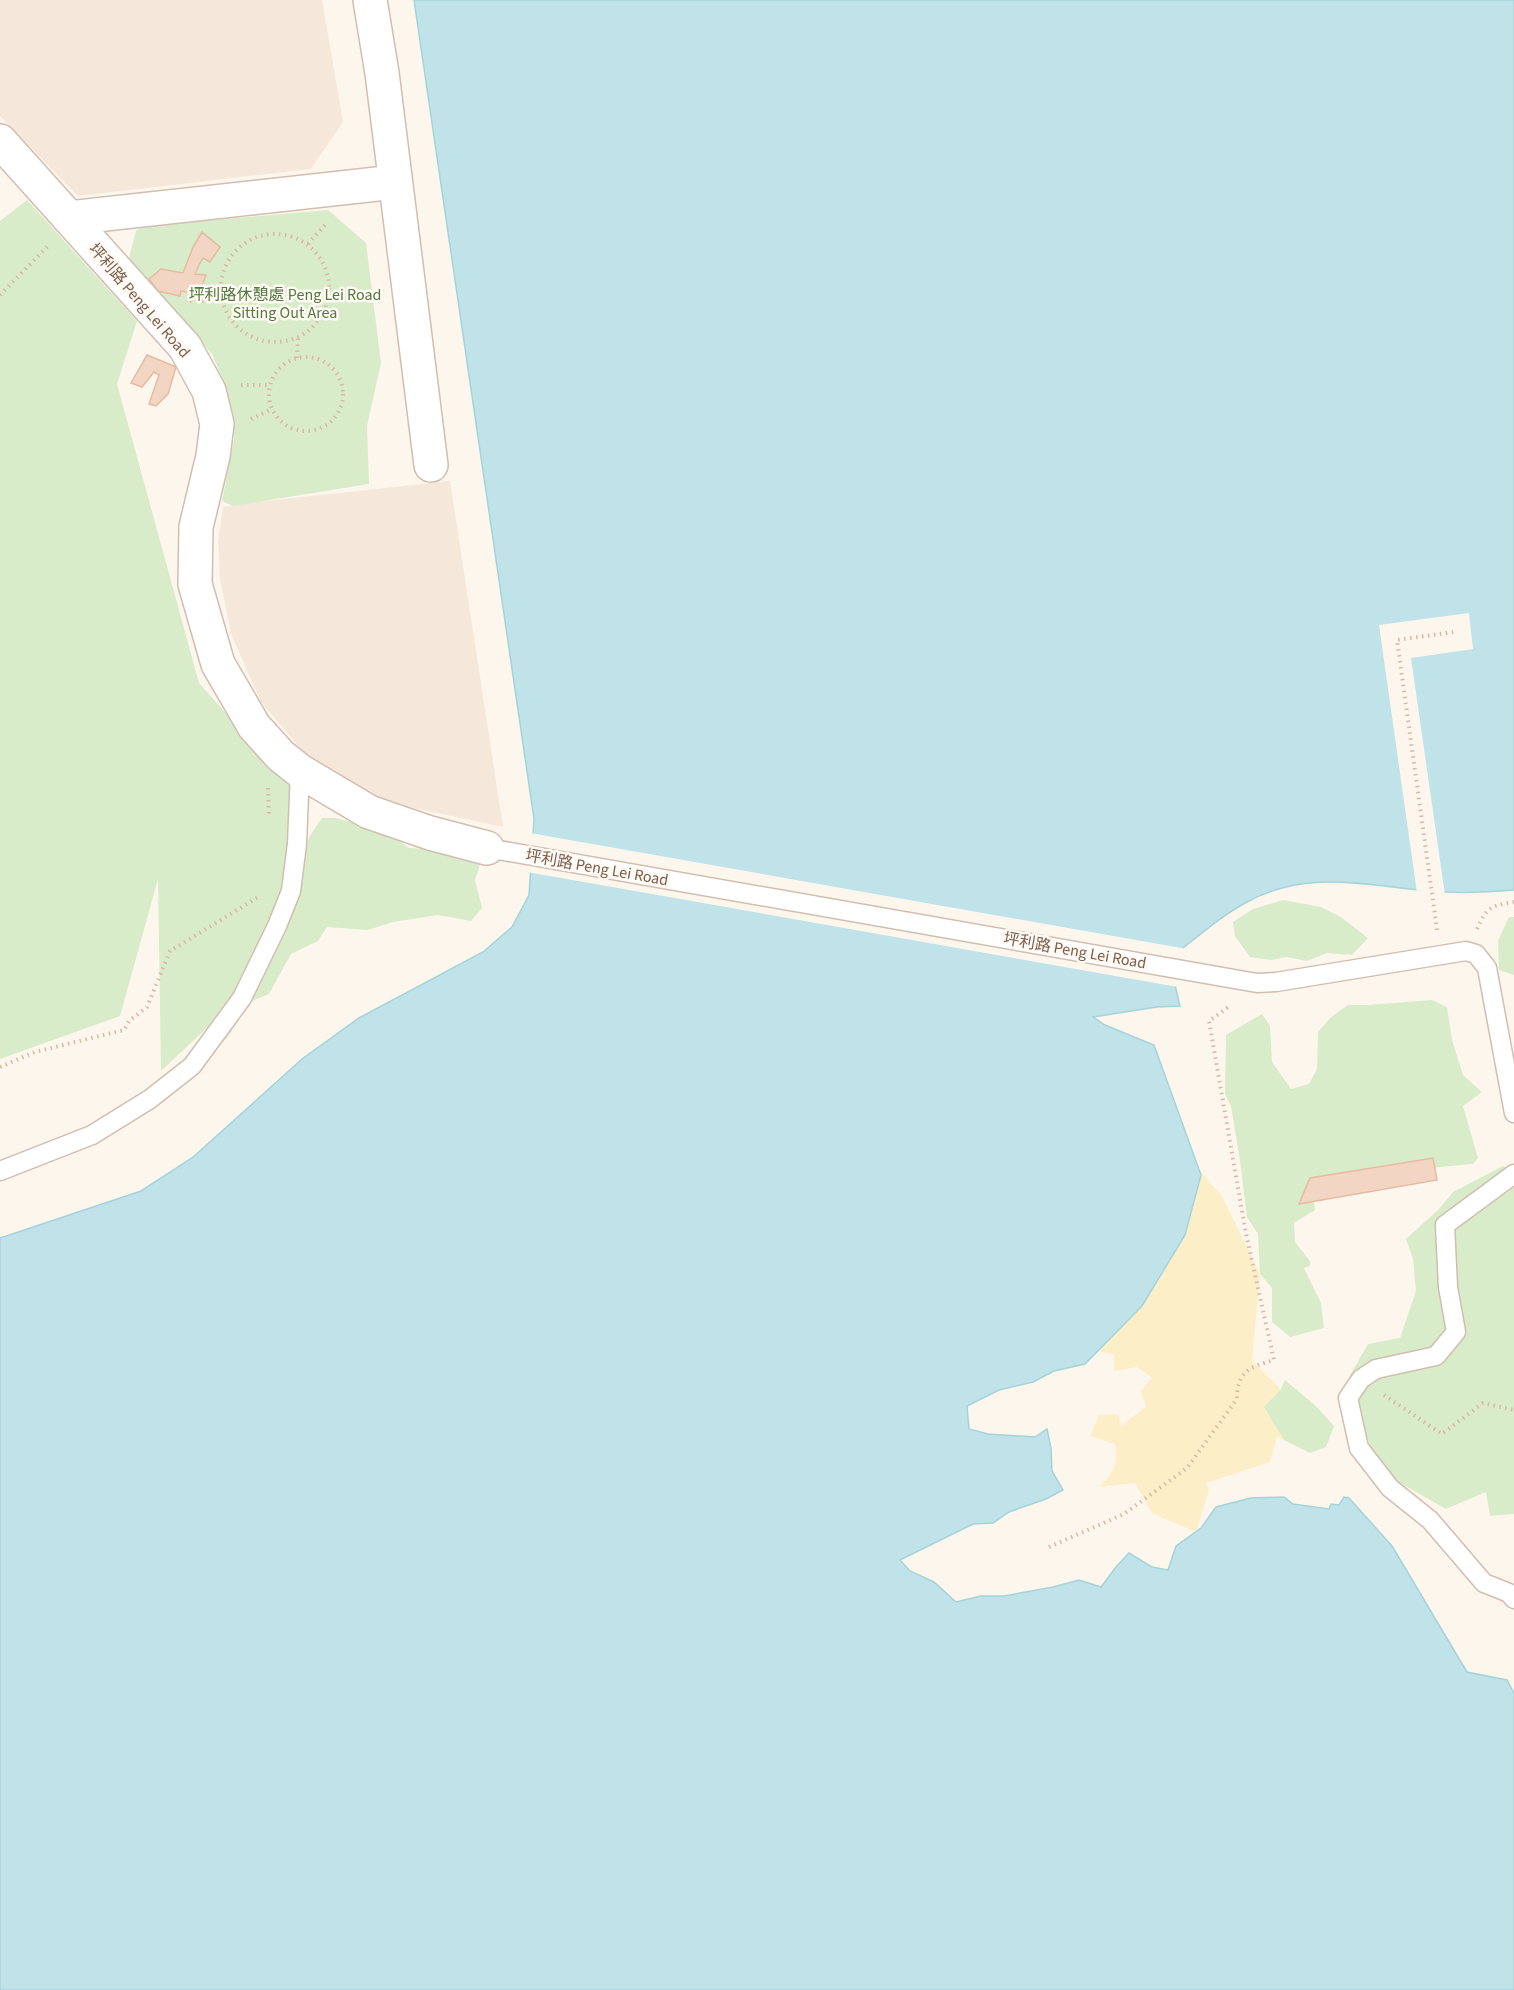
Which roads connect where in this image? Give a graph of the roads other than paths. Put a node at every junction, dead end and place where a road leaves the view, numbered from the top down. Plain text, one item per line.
1 (370, 0) edge
2 (0, 141) edge
3 (395, 182) junction
4 (69, 218) junction
5 (431, 465) dead end
6 (300, 771) junction
7 (487, 848) joint
8 (1514, 1113) edge
9 (0, 1171) edge
10 (1514, 1174) edge
11 (1514, 1599) edge

1 - 3 street
2 - 4 street, 坪利路 Peng Lei Road
3 - 4 street
3 - 5 street
4 - 6 street, 坪利路 Peng Lei Road
6 - 7 street, 坪利路 Peng Lei Road
6 - 9 lane
7 - 8 lane, 坪利路 Peng Lei Road
10 - 11 lane

